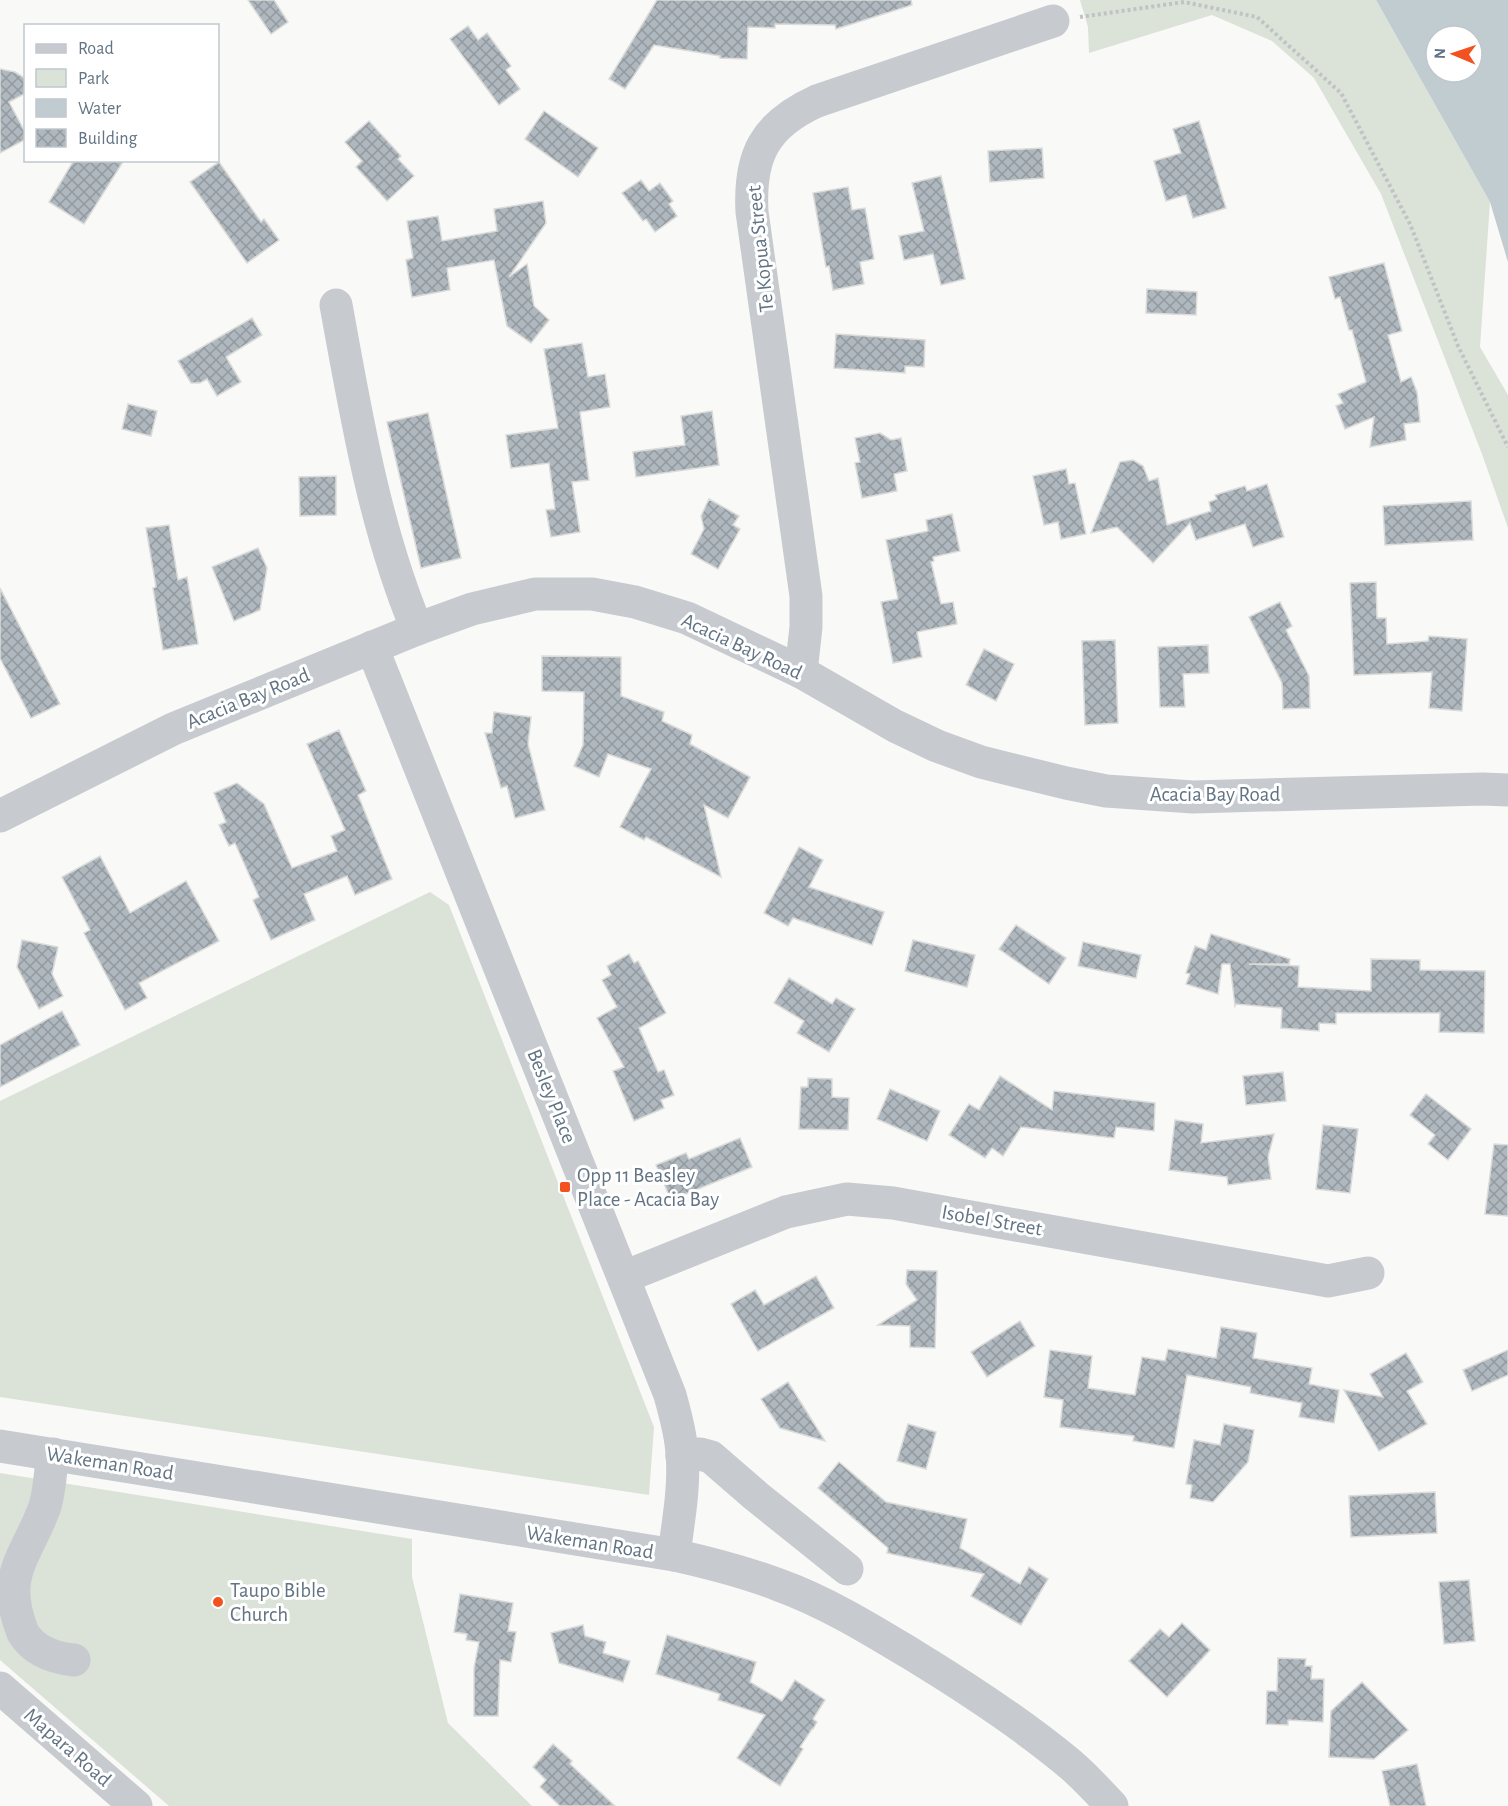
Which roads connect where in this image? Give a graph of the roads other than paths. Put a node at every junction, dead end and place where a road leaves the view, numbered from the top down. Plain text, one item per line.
1 (1053, 21) road end
2 (336, 305) dead end
3 (417, 629) junction
4 (372, 647) junction
5 (801, 672) junction
6 (1508, 790) edge
7 (0, 816) edge
8 (1368, 1273) dead end
9 (624, 1277) junction
10 (0, 1446) edge
11 (53, 1454) junction
12 (682, 1456) junction
13 (674, 1555) junction
14 (847, 1569) dead end
15 (74, 1660) dead end
16 (0, 1688) edge
17 (136, 1806) edge
18 (1112, 1806) edge

1 - 5 street, Te Kopua Street
2 - 3 street
3 - 4 street, Acacia Bay Road
3 - 5 street, Acacia Bay Road
4 - 7 street, Acacia Bay Road
4 - 9 street, Besley Place
5 - 6 street, Acacia Bay Road
8 - 9 street, Isobel Street
9 - 12 street, Besley Place
10 - 11 street, Wakeman Road
11 - 13 street, Wakeman Road
11 - 15 street
12 - 13 street, Besley Place
12 - 14 street
13 - 18 street, Wakeman Road
16 - 17 street, Mapara Road

